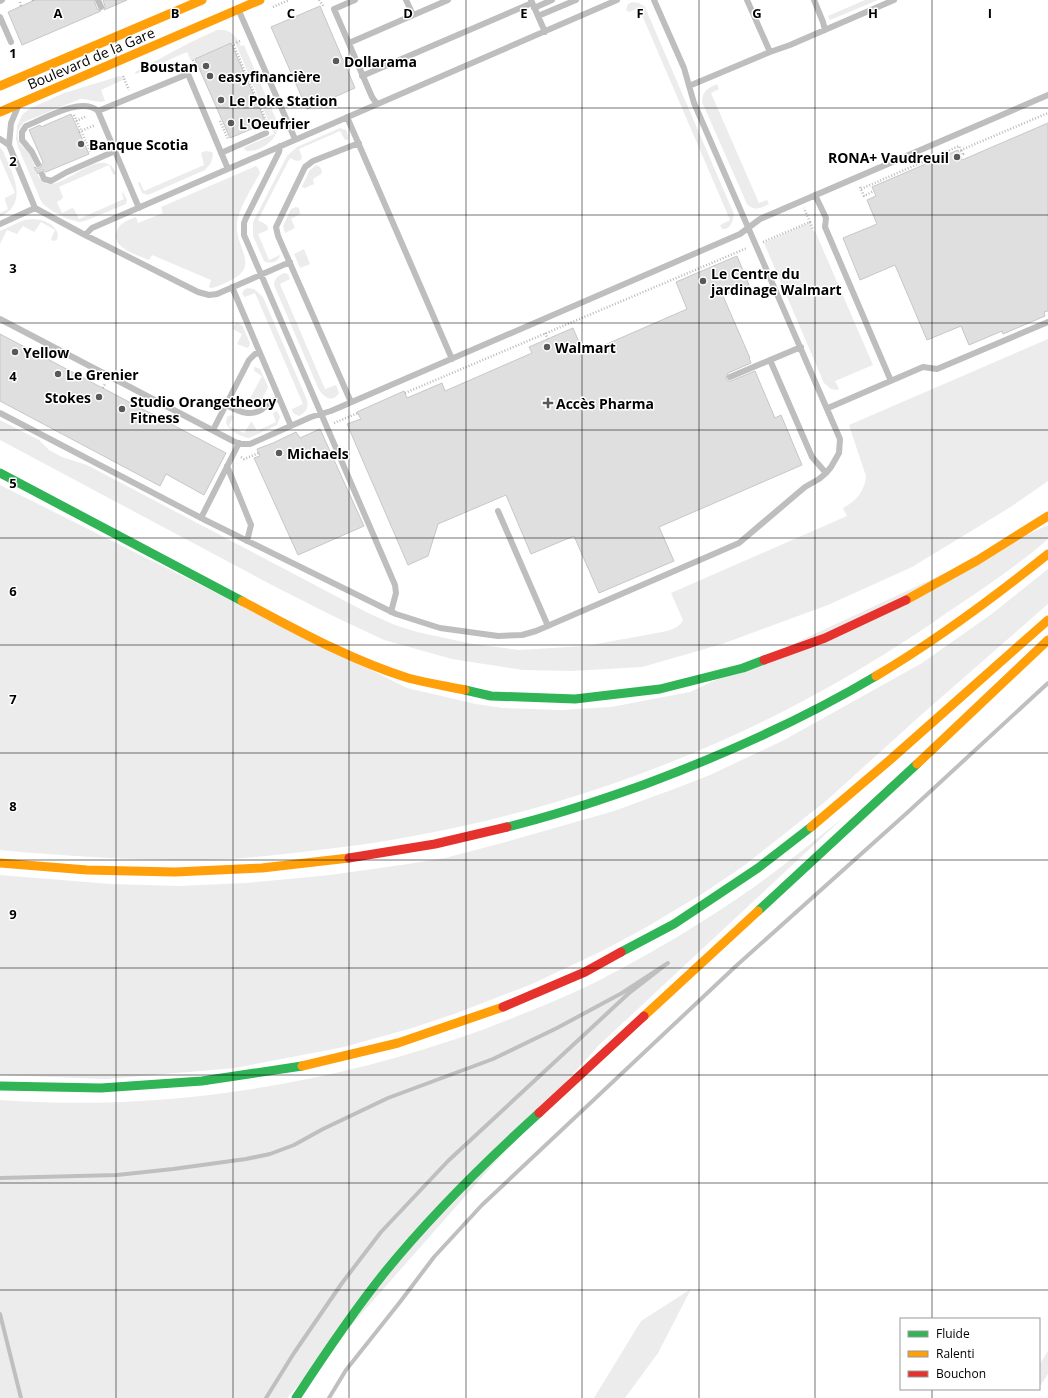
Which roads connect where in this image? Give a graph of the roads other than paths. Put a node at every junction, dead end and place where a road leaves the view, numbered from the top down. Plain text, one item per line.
1 (98, 0) edge
2 (202, 0) edge
3 (260, 0) edge
4 (355, 0) edge
5 (406, 0) edge
6 (448, 0) edge
7 (552, 0) edge
8 (576, 0) edge
9 (617, 0) edge
10 (654, 0) edge
11 (747, 0) edge
12 (814, 0) edge
13 (894, 0) edge
14 (533, 4) edge
15 (101, 7) dead end
16 (238, 9) junction
17 (413, 15) junction
18 (0, 16) edge
19 (538, 16) junction
20 (825, 30) junction
21 (545, 32) junction
22 (11, 42) dead end
23 (348, 43) junction
24 (770, 52) junction
25 (362, 76) junction
26 (0, 86) edge
27 (690, 86) junction
28 (1048, 95) edge
29 (20, 104) junction
30 (377, 104) junction
31 (98, 111) junction
32 (0, 112) edge
33 (347, 117) junction
34 (269, 132) road end
35 (0, 139) edge
36 (295, 139) junction
37 (359, 143) junction
38 (9, 145) junction
39 (280, 146) junction
40 (115, 151) junction
41 (222, 153) junction
42 (38, 164) dead end
43 (228, 169) junction
44 (42, 174) dead end
45 (815, 195) junction
46 (35, 208) junction
47 (138, 208) junction
48 (0, 224) edge
49 (748, 228) junction
50 (84, 235) junction
51 (290, 262) junction
52 (261, 275) junction
53 (232, 288) junction
54 (0, 319) edge
55 (1048, 322) edge
56 (801, 347) junction
57 (260, 353) junction
58 (452, 359) junction
59 (770, 360) junction
60 (730, 377) dead end
61 (891, 381) junction
62 (279, 398) junction
63 (351, 402) junction
64 (226, 405) junction
65 (828, 408) junction
66 (0, 413) edge
67 (321, 414) junction
68 (291, 426) junction
69 (213, 430) junction
70 (239, 443) junction
71 (227, 466) junction
72 (0, 473) edge
73 (826, 473) junction
74 (498, 511) dead end
75 (1048, 516) edge
76 (201, 518) junction
77 (247, 541) junction
78 (1048, 554) edge
79 (390, 612) junction
80 (1048, 620) edge
81 (548, 626) junction
82 (1048, 640) edge
83 (0, 863) edge
84 (0, 1086) edge
85 (296, 1398) edge

1 - 15 lane
2 - 26 main road, Boulevard de la Gare
3 - 16 main road, Boulevard de la Gare
4 - 23 lane
5 - 17 lane
6 - 17 lane
7 - 14 lane
8 - 19 lane
9 - 21 lane
10 - 27 lane
11 - 24 lane
12 - 20 lane
13 - 20 lane
14 - 19 lane
14 - 25 lane
16 - 29 main road, Boulevard de la Gare
16 - 36 lane
17 - 23 lane
18 - 22 lane
19 - 21 lane
20 - 24 lane
21 - 30 lane
23 - 25 lane
24 - 27 lane
25 - 30 lane
27 - 49 lane
28 - 45 lane
29 - 32 main road, Boulevard de la Gare
29 - 38 lane
30 - 33 lane
31 - 40 lane
31 - 41 lane
31 - 42 lane
33 - 36 lane
33 - 37 lane
34 - 41 lane
35 - 38 lane
36 - 39 lane
37 - 51 lane
37 - 58 lane
38 - 46 lane
39 - 43 lane
39 - 52 lane
40 - 44 lane
40 - 47 lane
41 - 43 lane
43 - 47 lane
45 - 49 lane
45 - 61 lane
46 - 48 lane
46 - 50 lane
47 - 50 lane
49 - 56 lane
49 - 58 lane
50 - 53 lane
51 - 52 lane
51 - 63 lane
52 - 53 lane
52 - 67 lane
53 - 57 lane
54 - 69 lane
55 - 61 lane
56 - 59 lane
56 - 65 lane
57 - 62 lane
57 - 64 lane
58 - 63 lane
59 - 60 lane
59 - 73 lane
61 - 65 lane
62 - 64 lane
62 - 68 lane
63 - 67 lane
64 - 69 lane
65 - 73 lane
66 - 76 lane
67 - 68 lane
67 - 79 lane
68 - 70 lane
69 - 70 lane
70 - 71 lane
71 - 76 lane
71 - 77 lane
72 - 75 main road
73 - 81 lane
74 - 81 lane
76 - 77 lane
77 - 79 lane
78 - 83 main road
79 - 81 lane
80 - 84 main road
82 - 85 main road

